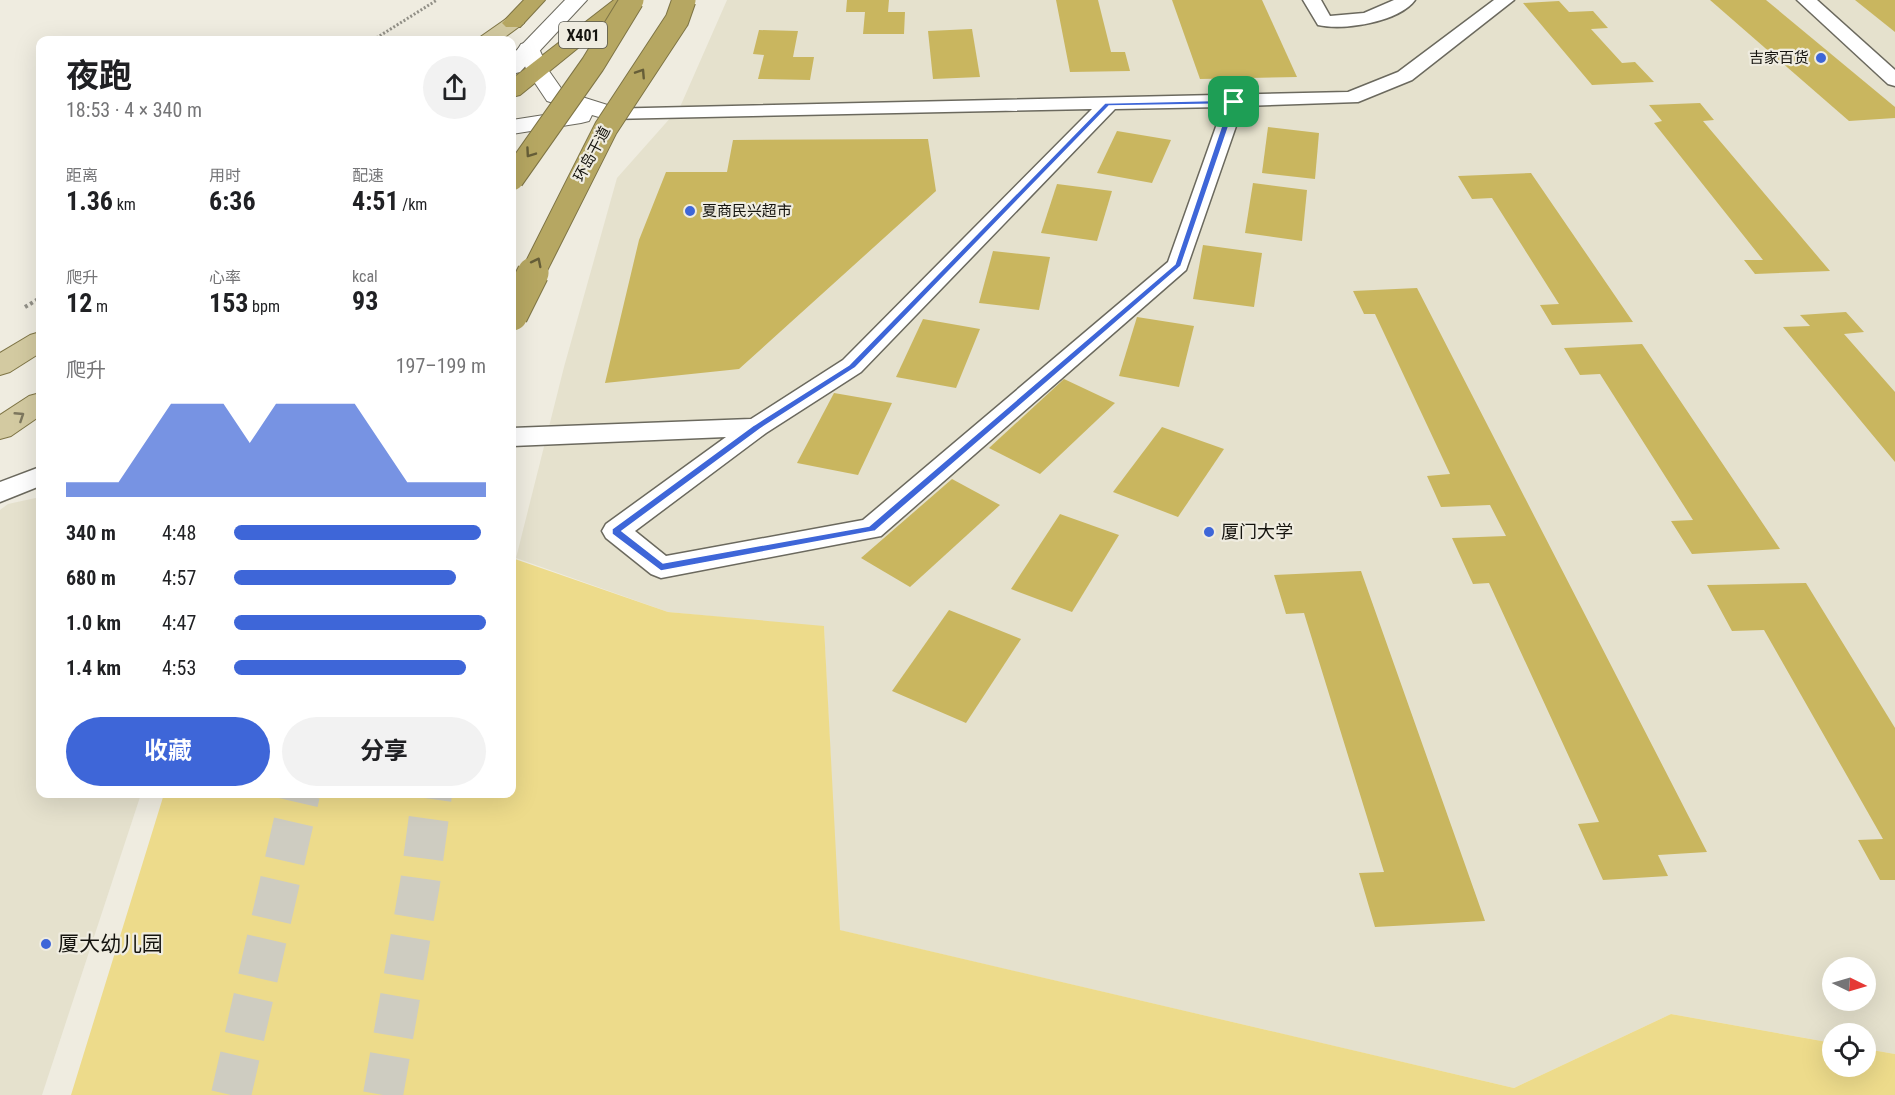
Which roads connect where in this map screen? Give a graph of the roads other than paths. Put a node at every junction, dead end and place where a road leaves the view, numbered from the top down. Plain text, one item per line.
1 (535, 0) edge
2 (554, 0) edge
3 (577, 0) edge
4 (627, 0) edge
5 (632, 0) edge
6 (684, 0) edge
7 (1312, 0) edge
8 (1406, 0) edge
9 (1505, 0) edge
10 (1806, 0) edge
11 (513, 22) junction
12 (493, 36) edge
13 (529, 49) junction
14 (516, 63) edge
15 (538, 71) junction
16 (1895, 80) edge
17 (516, 87) edge
18 (1234, 102) junction
19 (1108, 104) junction
20 (609, 113) junction
21 (516, 126) edge
22 (516, 173) edge
23 (516, 307) edge
24 (36, 344) edge
25 (0, 366) edge
26 (36, 406) edge
27 (757, 427) junction
28 (0, 429) edge
29 (516, 437) edge
30 (36, 478) edge
31 (0, 494) edge

1 - 11 highway
2 - 11 street
3 - 13 street
4 - 15 highway, X401
5 -> 22 highway, bridge
23 -> 6 highway, 环岛干道, bridge
7 - 8 lane
9 - 18 lane
10 - 16 lane
11 - 12 main road
13 - 14 street
13 - 15 street
15 - 17 highway, X401
15 - 20 street
18 - 19 lane
18 - 27 lane
19 - 20 lane
19 - 27 lane
20 - 21 street
24 - 25 main road
28 -> 26 main road
27 - 29 lane
30 - 31 lane

